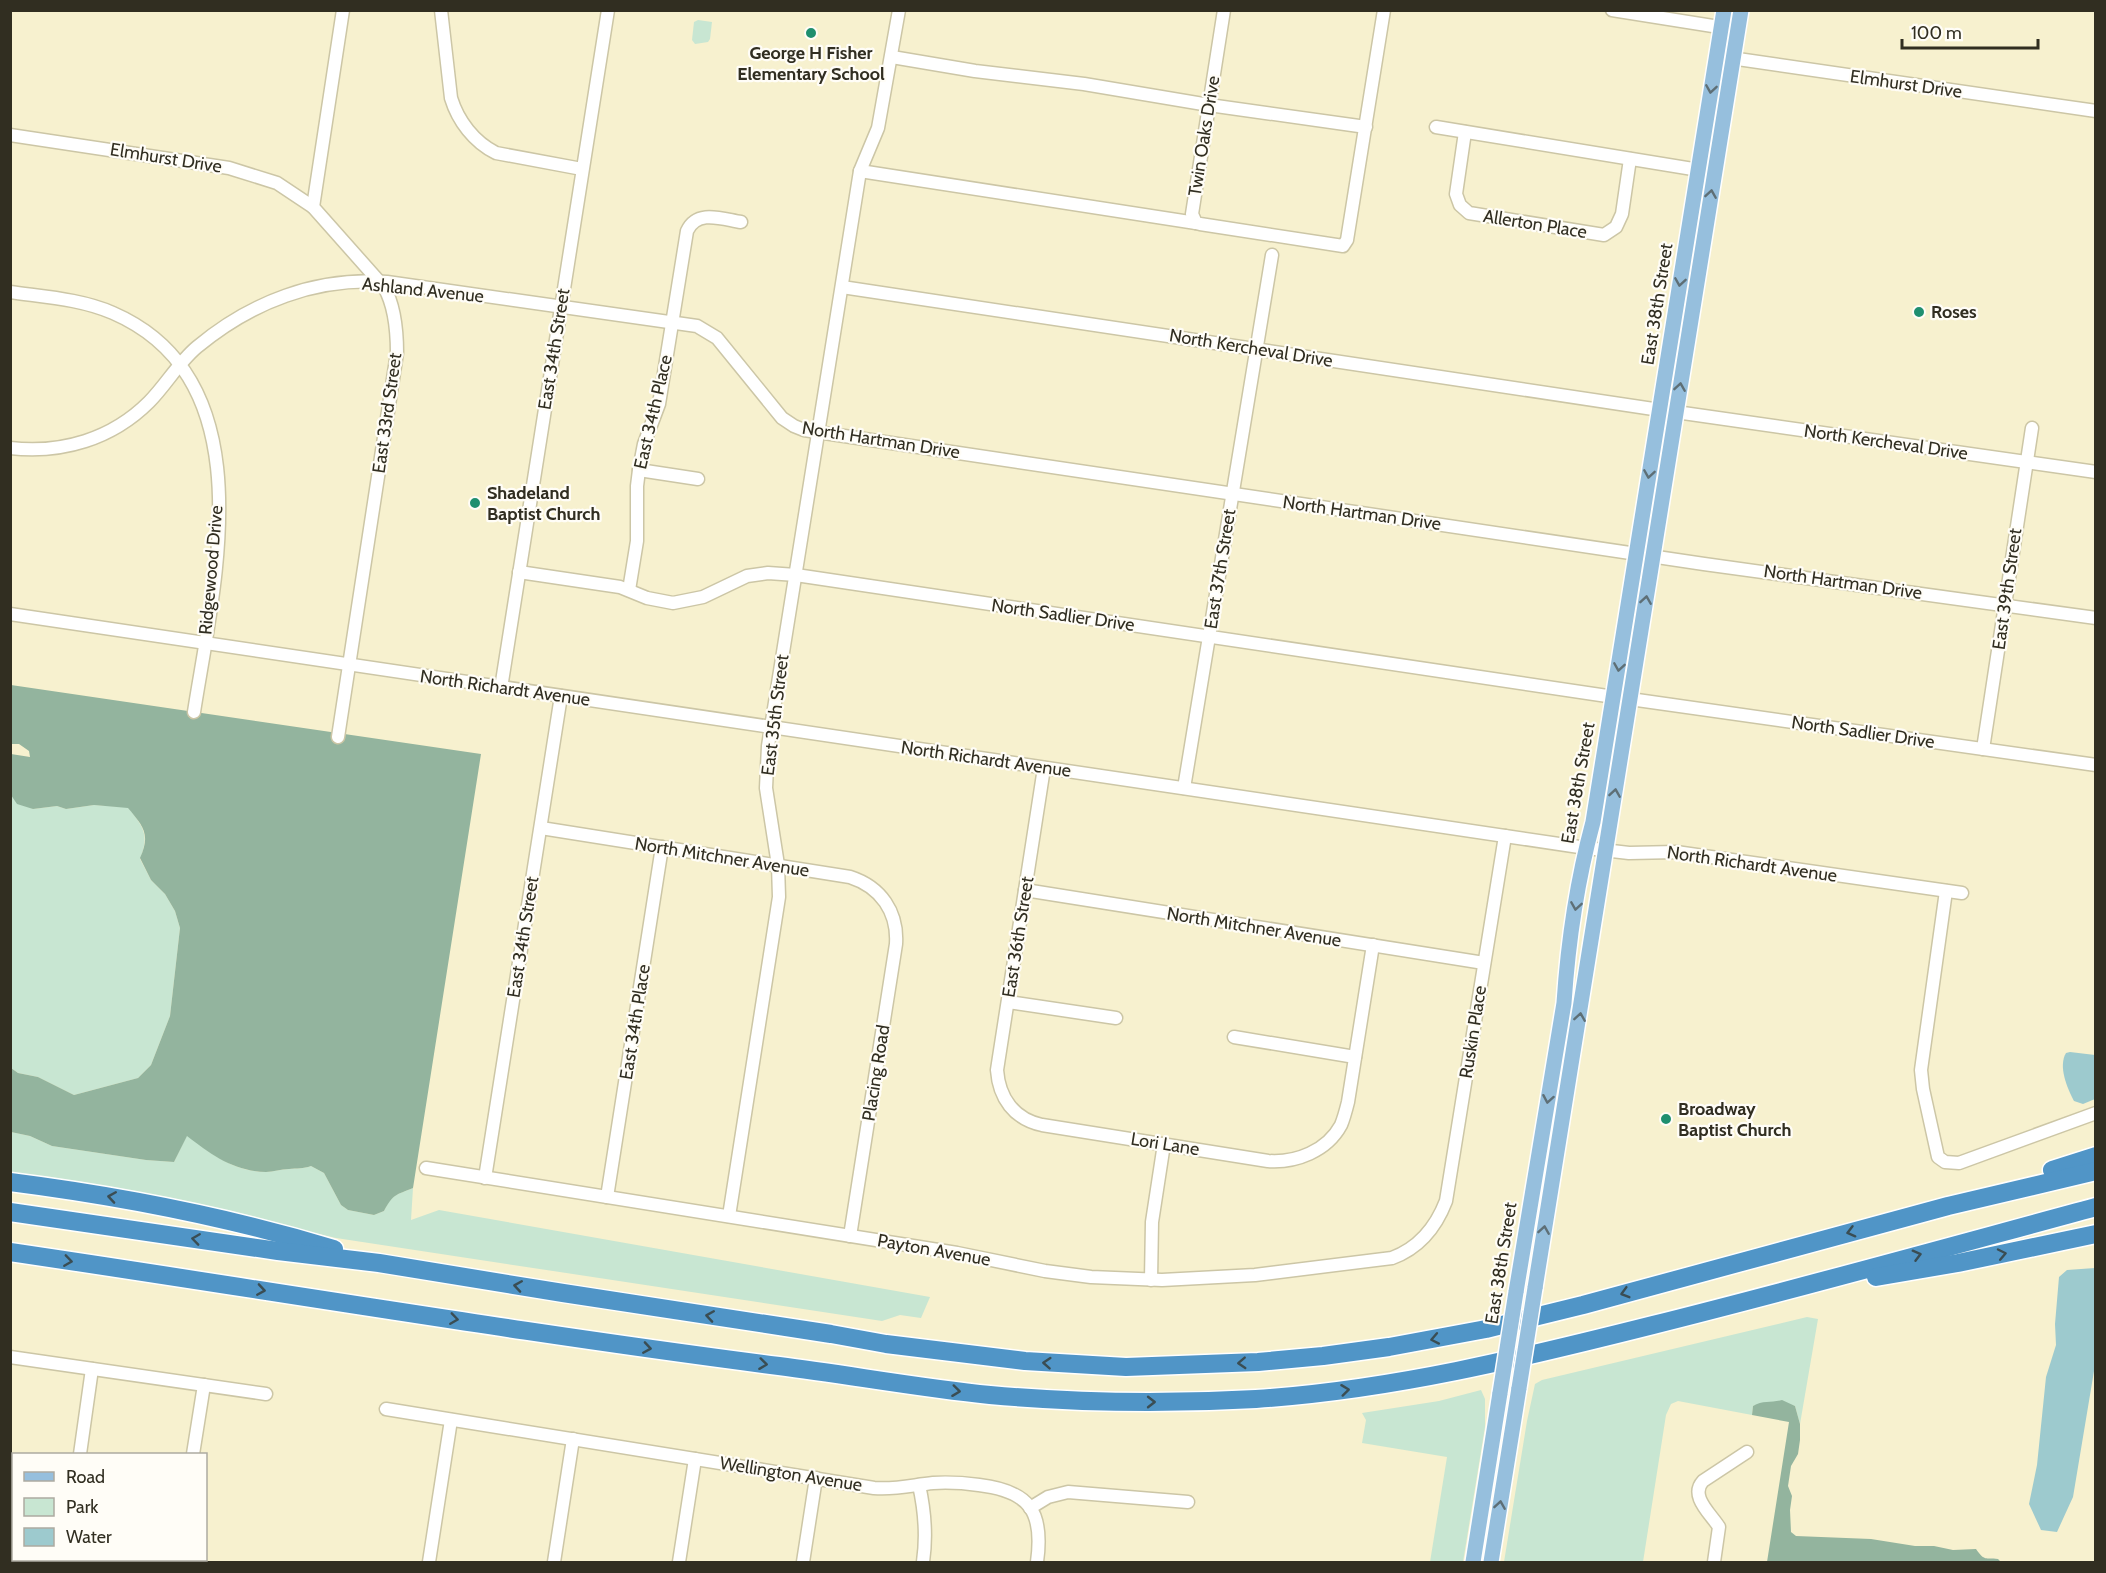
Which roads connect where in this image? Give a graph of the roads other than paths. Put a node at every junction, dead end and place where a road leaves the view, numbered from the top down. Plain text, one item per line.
1 (343, 10) edge
2 (441, 10) edge
3 (608, 10) edge
4 (899, 10) edge
5 (1224, 10) edge
6 (1384, 10) edge
7 (1612, 10) edge
8 (1724, 10) edge
9 (1741, 10) edge
10 (1721, 27) junction
11 (1738, 30) junction
12 (1716, 56) junction
13 (892, 57) junction
14 (1733, 58) junction
15 (1209, 105) junction
16 (2096, 111) edge
17 (1366, 127) junction
18 (1436, 127) dead end
19 (1465, 132) junction
20 (10, 135) edge
21 (1630, 159) junction
22 (582, 169) junction
23 (1699, 170) junction
24 (860, 171) junction
25 (313, 207) junction
26 (741, 222) dead end
27 (1196, 223) junction
28 (1272, 255) dead end
29 (380, 282) junction
30 (842, 287) junction
31 (10, 292) edge
32 (561, 306) junction
33 (672, 322) junction
34 (1257, 349) junction
35 (179, 364) junction
36 (1660, 410) junction
37 (1676, 412) junction
38 (2032, 428) dead end
39 (818, 432) junction
40 (10, 448) edge
41 (2026, 462) junction
42 (639, 470) junction
43 (2096, 472) edge
44 (698, 479) dead end
45 (1233, 494) junction
46 (1637, 553) junction
47 (1653, 555) junction
48 (519, 572) junction
49 (796, 575) junction
50 (628, 590) junction
51 (2005, 604) junction
52 (10, 614) edge
53 (2096, 618) edge
54 (1209, 637) junction
55 (205, 643) junction
56 (348, 665) junction
57 (501, 688) junction
58 (561, 696) junction
59 (1614, 697) junction
60 (1630, 699) junction
61 (194, 712) dead end
62 (771, 727) junction
63 (338, 737) dead end
64 (1983, 749) junction
65 (2096, 765) edge
66 (1044, 768) junction
67 (1184, 788) junction
68 (541, 828) junction
69 (1505, 836) junction
70 (662, 847) junction
71 (1586, 848) junction
72 (1606, 850) junction
73 (778, 865) junction
74 (1025, 890) junction
75 (1946, 891) junction
76 (1962, 893) dead end
77 (891, 911) joint
78 (1373, 945) junction
79 (1484, 963) junction
80 (1008, 1002) junction
81 (1116, 1018) dead end
82 (1234, 1037) dead end
83 (1355, 1057) junction
84 (1008, 1105) joint
85 (2096, 1113) edge
86 (1164, 1144) junction
87 (2096, 1156) edge
88 (426, 1168) dead end
89 (2096, 1171) edge
90 (485, 1178) junction
91 (10, 1182) edge
92 (607, 1197) junction
93 (1948, 1206) junction
94 (2096, 1207) edge
95 (10, 1212) edge
96 (729, 1216) junction
97 (1433, 1227) joint
98 (2096, 1234) edge
99 (850, 1236) junction
100 (10, 1252) edge
101 (379, 1263) junction
102 (1150, 1280) junction
103 (1779, 1292) junction
104 (10, 1357) edge
105 (92, 1369) junction
106 (204, 1385) junction
107 (266, 1394) dead end
108 (386, 1409) dead end
109 (451, 1420) junction
110 (573, 1439) junction
111 (1747, 1452) dead end
112 (80, 1453) edge
113 (193, 1453) edge
114 (695, 1459) junction
115 (816, 1479) junction
116 (920, 1485) junction
117 (1188, 1502) dead end
118 (1030, 1508) junction
119 (429, 1563) edge
120 (554, 1563) edge
121 (678, 1563) edge
122 (803, 1563) edge
123 (922, 1563) edge
124 (1037, 1563) edge
125 (1473, 1563) edge
126 (1491, 1563) edge
127 (1714, 1563) edge

1 - 25 street
2 - 22 street
3 - 22 street, East 34th Street
4 - 13 street, East 35th Street
5 - 15 street, Twin Oaks Drive
6 - 17 street
7 - 10 street
8 - 10 main road, East 38th Street
9 - 11 main road, East 38th Street
10 - 11 street
10 - 12 main road, East 38th Street
11 - 14 main road, East 38th Street
12 - 14 street, Elmhurst Drive
12 -> 23 main road, East 38th Street
13 - 15 street
13 - 24 street, East 35th Street
14 - 16 street, Elmhurst Drive
37 -> 14 main road, East 38th Street
15 - 17 street
15 - 27 street, Twin Oaks Drive
17 - 27 street, Twin Oaks Drive
18 - 19 street
19 - 21 street
19 - 21 street, Allerton Place
20 - 25 street, Elmhurst Drive
21 - 23 street
22 - 32 street, East 34th Street
23 -> 36 main road, East 38th Street
24 - 27 street
24 - 30 street, East 35th Street
25 - 29 street, East 33rd Street
26 - 33 street, East 34th Place
28 - 34 street
29 - 32 street, Ashland Avenue
29 - 35 street, Ashland Avenue
29 - 56 street, East 33rd Street
30 - 34 street, North Kercheval Drive
30 - 39 street, East 35th Street
31 - 35 street, Ridgewood Drive
32 - 33 street, Ashland Avenue
32 - 48 street, East 34th Street
33 - 39 street, North Hartman Drive
33 - 42 street, East 34th Place
34 - 36 street, North Kercheval Drive
34 - 45 street, East 37th Street
35 - 40 street, Ashland Avenue
35 - 55 street, Ridgewood Drive
36 -> 46 main road, East 38th Street
37 - 41 street, North Kercheval Drive
37 - 47 main road, East 38th Street
38 - 41 street, East 39th Street
39 - 45 street, North Hartman Drive
39 - 49 street, East 35th Street
41 - 43 street, North Kercheval Drive
41 - 51 street, East 39th Street
42 - 44 street
42 - 50 street, East 34th Place
45 - 46 street, North Hartman Drive
45 - 54 street, East 37th Street
46 - 47 street, North Hartman Drive
46 -> 59 main road, East 38th Street
47 - 51 street, North Hartman Drive
60 -> 47 main road, East 38th Street
48 - 50 street, North Sadlier Drive
48 - 57 street, East 34th Street
49 - 50 street, North Sadlier Drive
49 - 54 street, North Sadlier Drive
49 - 62 street, East 35th Street
51 - 53 street, North Hartman Drive
51 - 64 street, East 39th Street
52 - 55 street, North Richardt Avenue
54 - 59 street, North Sadlier Drive
54 - 67 street, East 37th Street
55 - 56 street, North Richardt Avenue
55 - 61 street, Ridgewood Drive
56 - 57 street, North Richardt Avenue
56 - 63 street, East 33rd Street
57 - 58 street, North Richardt Avenue
58 - 62 street, North Richardt Avenue
58 - 68 street, East 34th Street
59 - 71 main road, East 38th Street
60 - 64 street, North Sadlier Drive
72 -> 60 main road, East 38th Street
62 - 66 street, North Richardt Avenue
62 - 73 street, East 35th Street
64 - 65 street, North Sadlier Drive
66 - 67 street, North Richardt Avenue
66 - 74 street, East 36th Street
67 - 69 street, North Richardt Avenue
68 - 70 street, North Mitchner Avenue
68 - 90 street, East 34th Street
69 - 71 street, North Richardt Avenue
69 - 79 street, Ruskin Place
70 - 73 street, North Mitchner Avenue
70 - 92 street, East 34th Place
71 - 72 street, North Richardt Avenue
71 -> 125 main road, East 38th Street, bridge
72 - 75 street, North Richardt Avenue
126 -> 72 main road, East 38th Street, bridge
73 - 77 street, North Mitchner Avenue
73 - 96 street, East 35th Street
74 - 78 street, North Mitchner Avenue
74 - 80 street, East 36th Street
75 - 76 street, North Richardt Avenue
75 - 85 street
77 - 99 street, Placing Road
78 - 79 street, North Mitchner Avenue
78 - 83 street
79 - 97 street, Ruskin Place
80 - 81 street
80 - 84 street, East 36th Street
82 - 83 street
83 - 86 street, Lori Lane
84 - 86 street, Lori Lane
86 - 102 street
87 - 93 highway
88 - 90 street, Payton Avenue
89 - 93 highway
90 - 92 street, Payton Avenue
101 -> 91 highway
92 - 96 street, Payton Avenue
93 -> 101 highway
103 -> 94 highway
101 -> 95 highway
96 - 99 street, Payton Avenue
97 - 102 street, Payton Avenue
103 -> 98 highway
99 - 102 street, Payton Avenue
100 -> 103 highway
104 - 105 street
105 - 106 street
105 - 112 street
106 - 107 street
106 - 113 street
108 - 109 street, Wellington Avenue
109 - 110 street, Wellington Avenue
109 - 119 street
110 - 114 street, Wellington Avenue
110 - 120 street
111 - 127 street
114 - 115 street, Wellington Avenue
114 - 121 street
115 - 116 street, Wellington Avenue
115 - 122 street
116 - 118 street, Wellington Avenue
116 - 123 street
117 - 118 street
118 - 124 street

